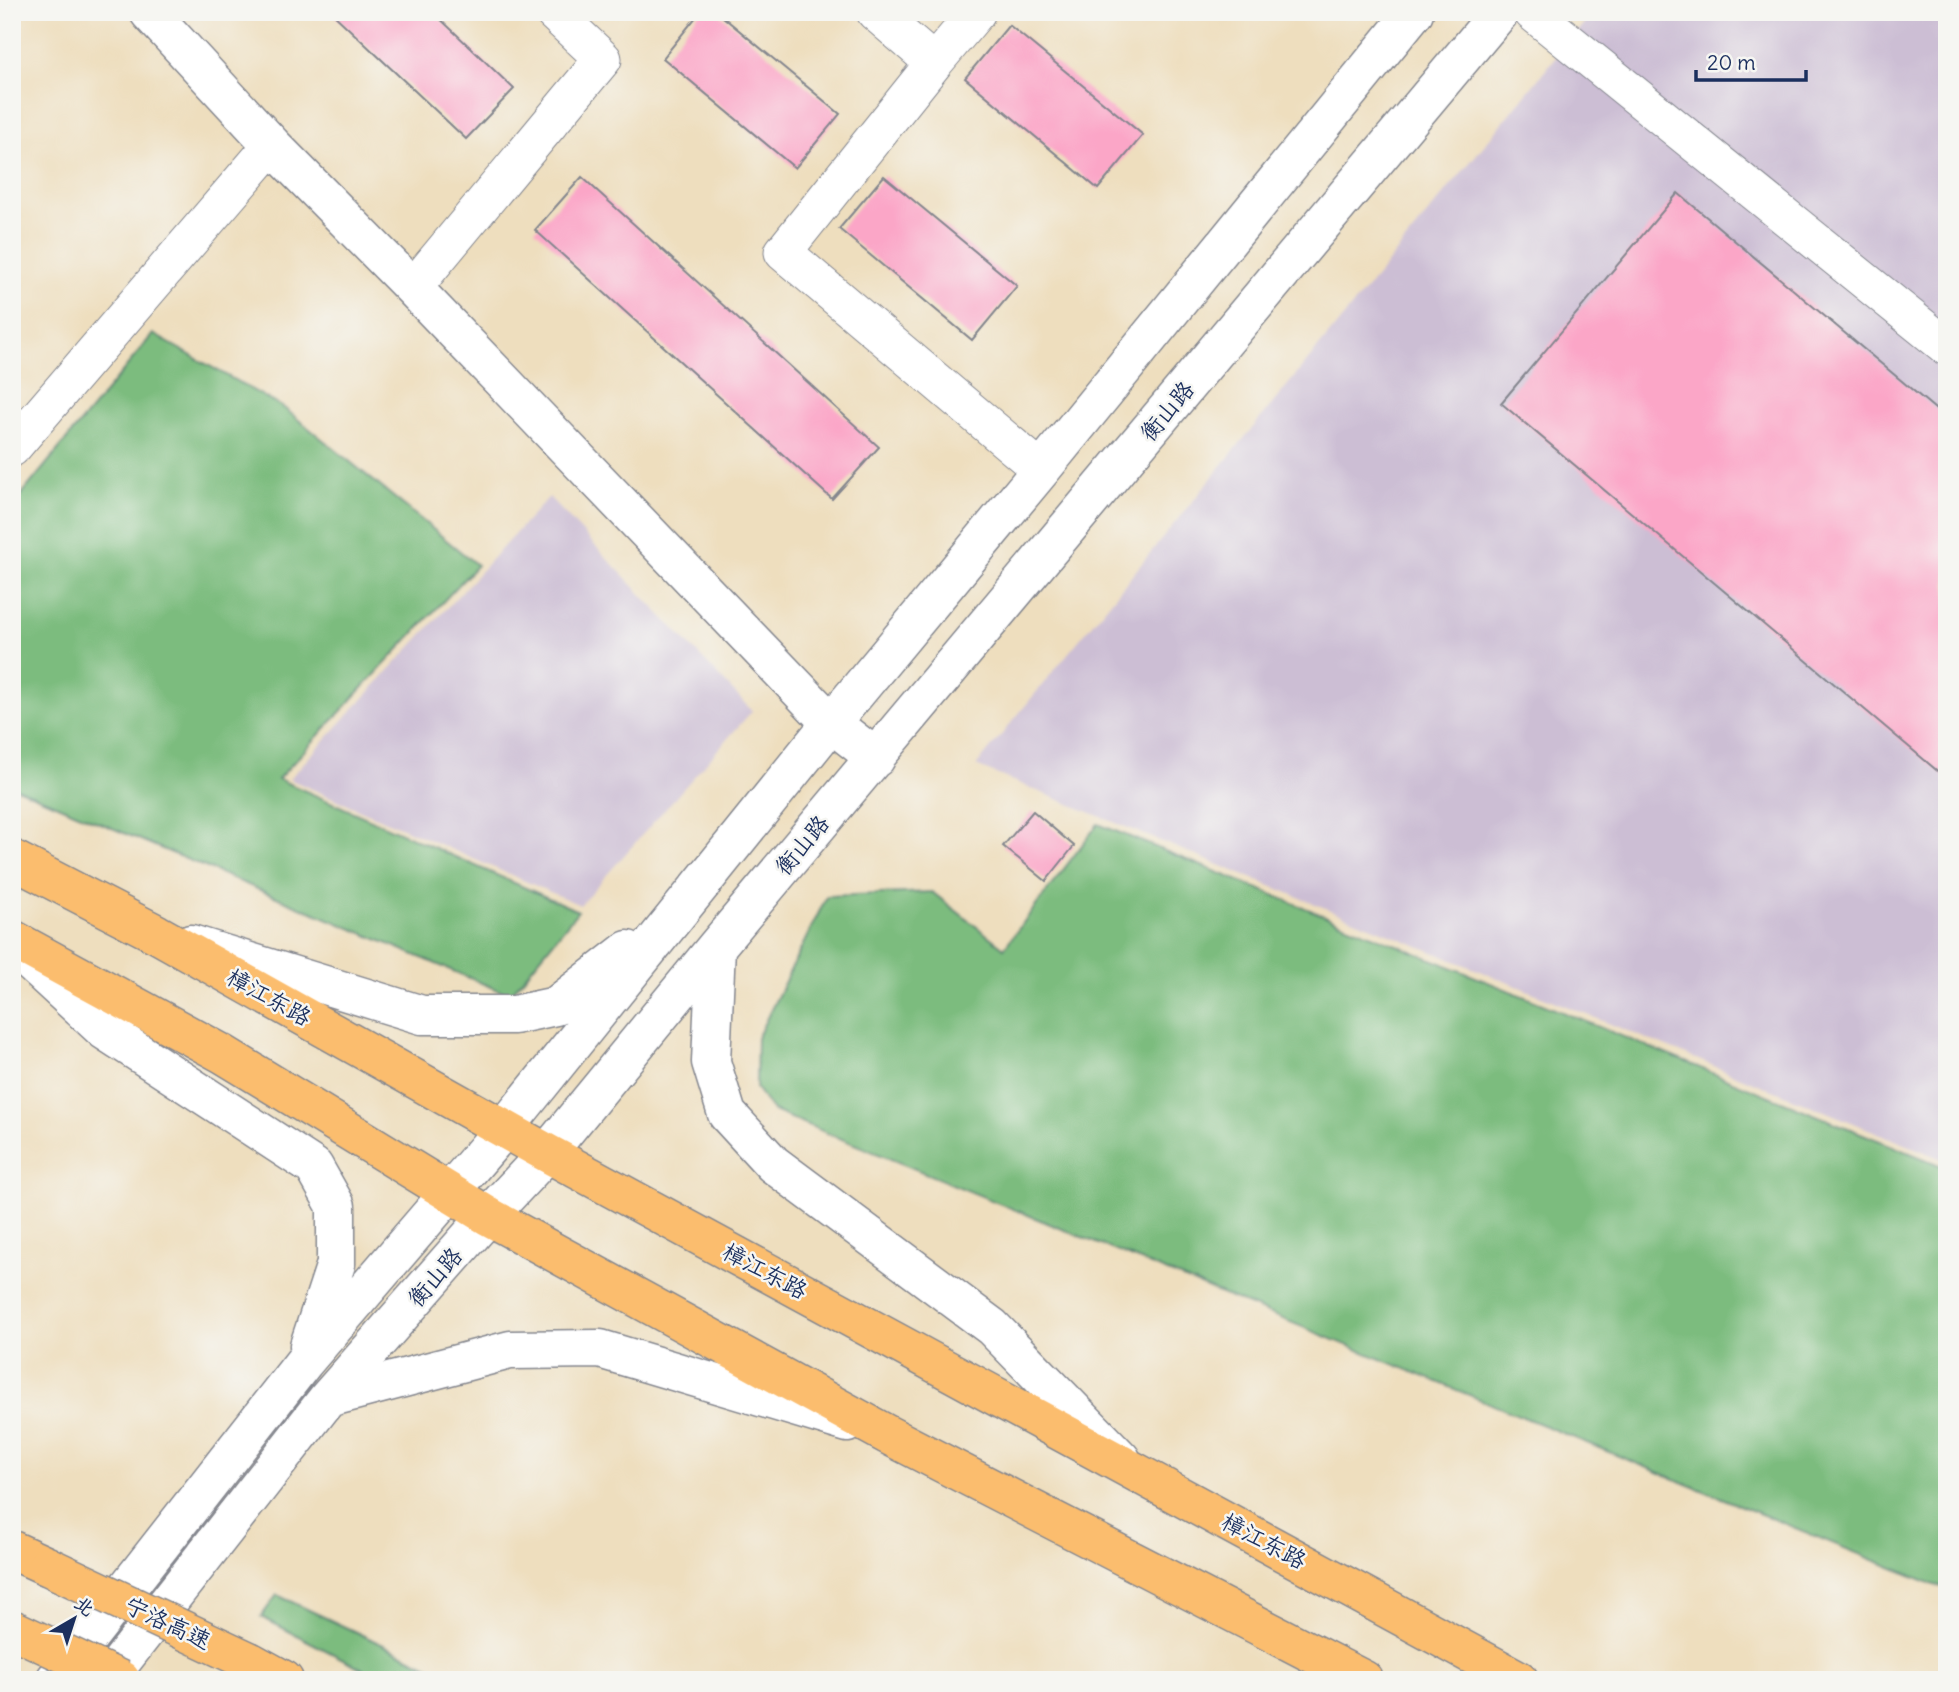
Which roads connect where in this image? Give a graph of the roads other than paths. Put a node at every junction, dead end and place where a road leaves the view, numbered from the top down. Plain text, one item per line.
1 (149, 12) edge
2 (553, 12) edge
3 (875, 12) edge
4 (977, 12) edge
5 (1414, 12) edge
6 (1500, 12) edge
7 (1532, 12) edge
8 (934, 63) junction
9 (272, 145) junction
10 (413, 288) junction
11 (1947, 347) edge
12 (12, 448) edge
13 (1041, 471) junction
14 (831, 723) junction
15 (876, 758) junction
16 (12, 859) edge
17 (680, 910) junction
18 (157, 934) junction
19 (12, 939) edge
20 (12, 946) edge
21 (716, 947) junction
22 (504, 1129) junction
23 (547, 1153) junction
24 (450, 1193) junction
25 (488, 1216) junction
26 (304, 1362) junction
27 (328, 1398) junction
28 (888, 1435) junction
29 (1130, 1468) junction
30 (12, 1549) edge
31 (12, 1629) edge
32 (55, 1680) edge
33 (107, 1680) edge
34 (121, 1680) edge
35 (284, 1680) edge
36 (1364, 1680) edge
37 (1519, 1680) edge

1 - 9 street
2 - 10 street
3 - 8 street
4 - 8 street
5 - 13 street, 衡山路
6 - 15 street, 衡山路
7 - 11 street
8 - 13 street
9 - 10 street
9 - 12 street
10 - 14 street
13 - 14 street, 衡山路
14 - 15 street
14 - 17 street, 衡山路
15 - 21 street, 衡山路
16 - 18 main road, 樟江东路
17 - 18 street
17 - 22 street, 衡山路
18 - 22 main road, 樟江东路
19 - 24 main road
20 - 26 street
21 - 23 street, 衡山路
21 - 29 street
22 - 23 main road, 樟江东路
22 - 24 street, 衡山路
23 - 25 street, 衡山路
23 - 29 main road, 樟江东路
24 - 25 main road
24 - 26 street, 衡山路
25 - 27 street, 衡山路
25 - 28 main road
26 - 32 street, 衡山路
27 - 28 street
27 - 33 street, 衡山路
28 - 36 main road
29 - 37 main road, 樟江东路
30 - 35 main road, 宁洛高速, bridge
31 - 34 main road, bridge

